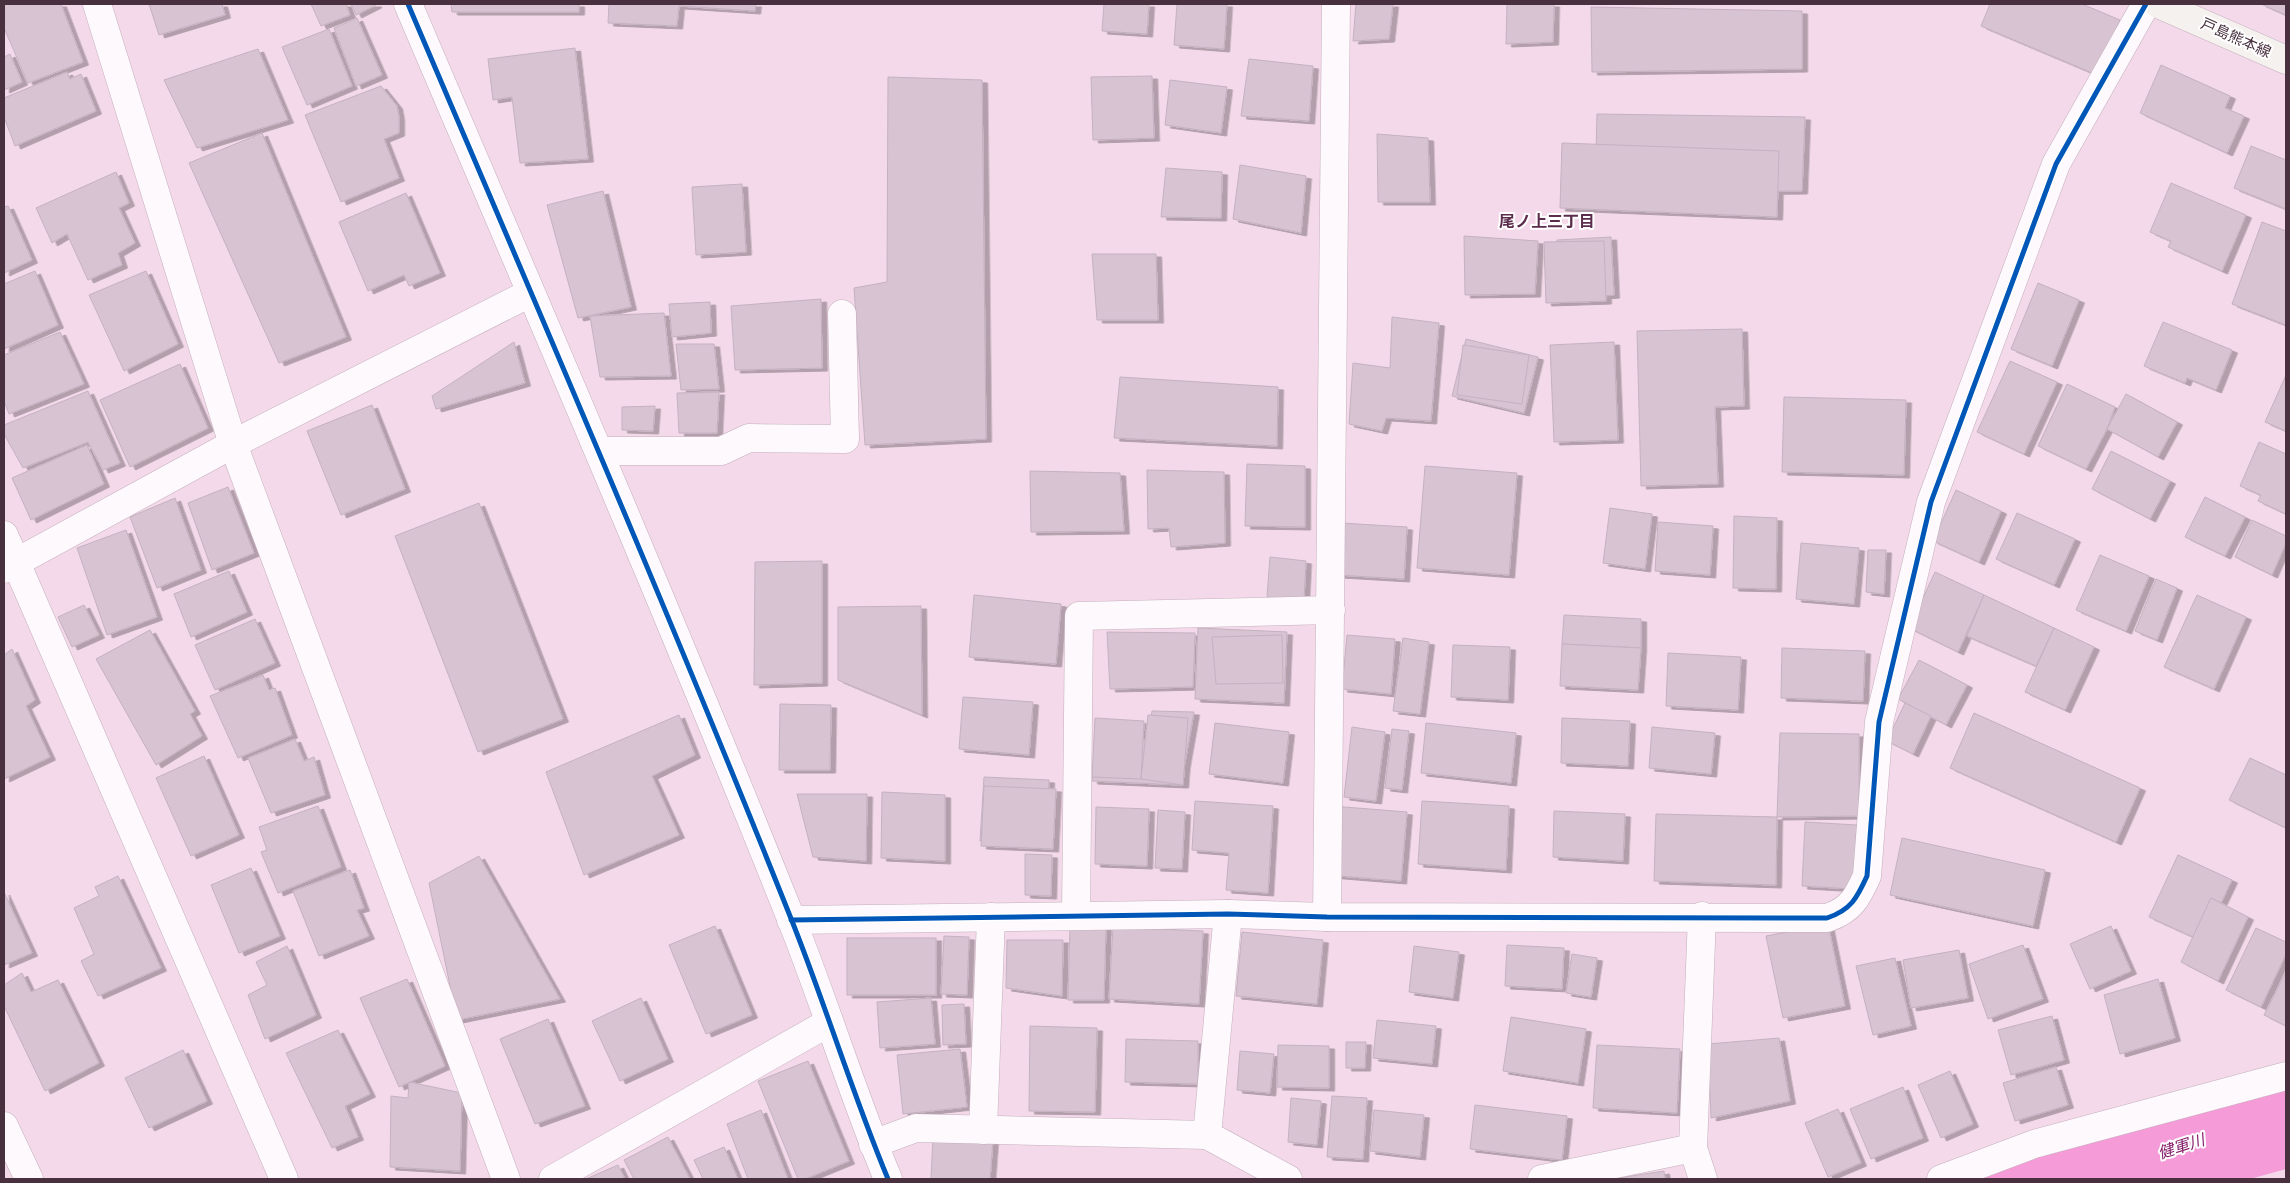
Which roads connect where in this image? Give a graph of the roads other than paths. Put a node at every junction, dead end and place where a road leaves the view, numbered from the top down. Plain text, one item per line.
1 (97, 4) edge
2 (408, 4) edge
3 (1336, 4) edge
4 (2146, 4) edge
5 (2158, 4) edge
6 (2286, 60) edge
7 (530, 293) junction
8 (842, 314) dead end
9 (233, 444) junction
10 (599, 451) junction
11 (4, 535) edge
12 (10, 566) edge
13 (1331, 610) junction
14 (1228, 914) junction
15 (1076, 916) junction
16 (1327, 916) junction
17 (1702, 916) junction
18 (991, 917) junction
19 (791, 920) junction
20 (828, 1023) junction
21 (2286, 1076) edge
22 (4, 1126) edge
23 (983, 1130) junction
24 (1206, 1135) junction
25 (874, 1144) junction
26 (1693, 1148) junction
27 (29, 1179) edge
28 (284, 1179) edge
29 (506, 1179) edge
30 (553, 1179) edge
31 (888, 1179) edge
32 (1288, 1179) edge
33 (1542, 1179) edge
34 (1703, 1179) edge
35 (1940, 1179) edge

1 - 9 street
2 - 7 street
3 - 13 street
4 - 17 street
5 - 6 main road, 戸島熊本線
7 - 9 street
7 - 10 street
8 - 10 street
9 - 12 street
9 - 29 street
10 - 19 street
11 - 12 street
12 - 28 street
13 - 15 street
13 - 16 street
14 - 15 street
14 - 16 street
14 - 24 street
15 - 18 street
16 - 17 street
17 - 26 street
18 - 19 street
18 - 23 street
19 - 20 street
20 - 25 street
20 - 30 street
21 - 35 street
22 - 27 street
23 - 24 street
23 - 25 street
24 - 32 street
25 - 31 street
26 - 33 street
26 - 34 street

